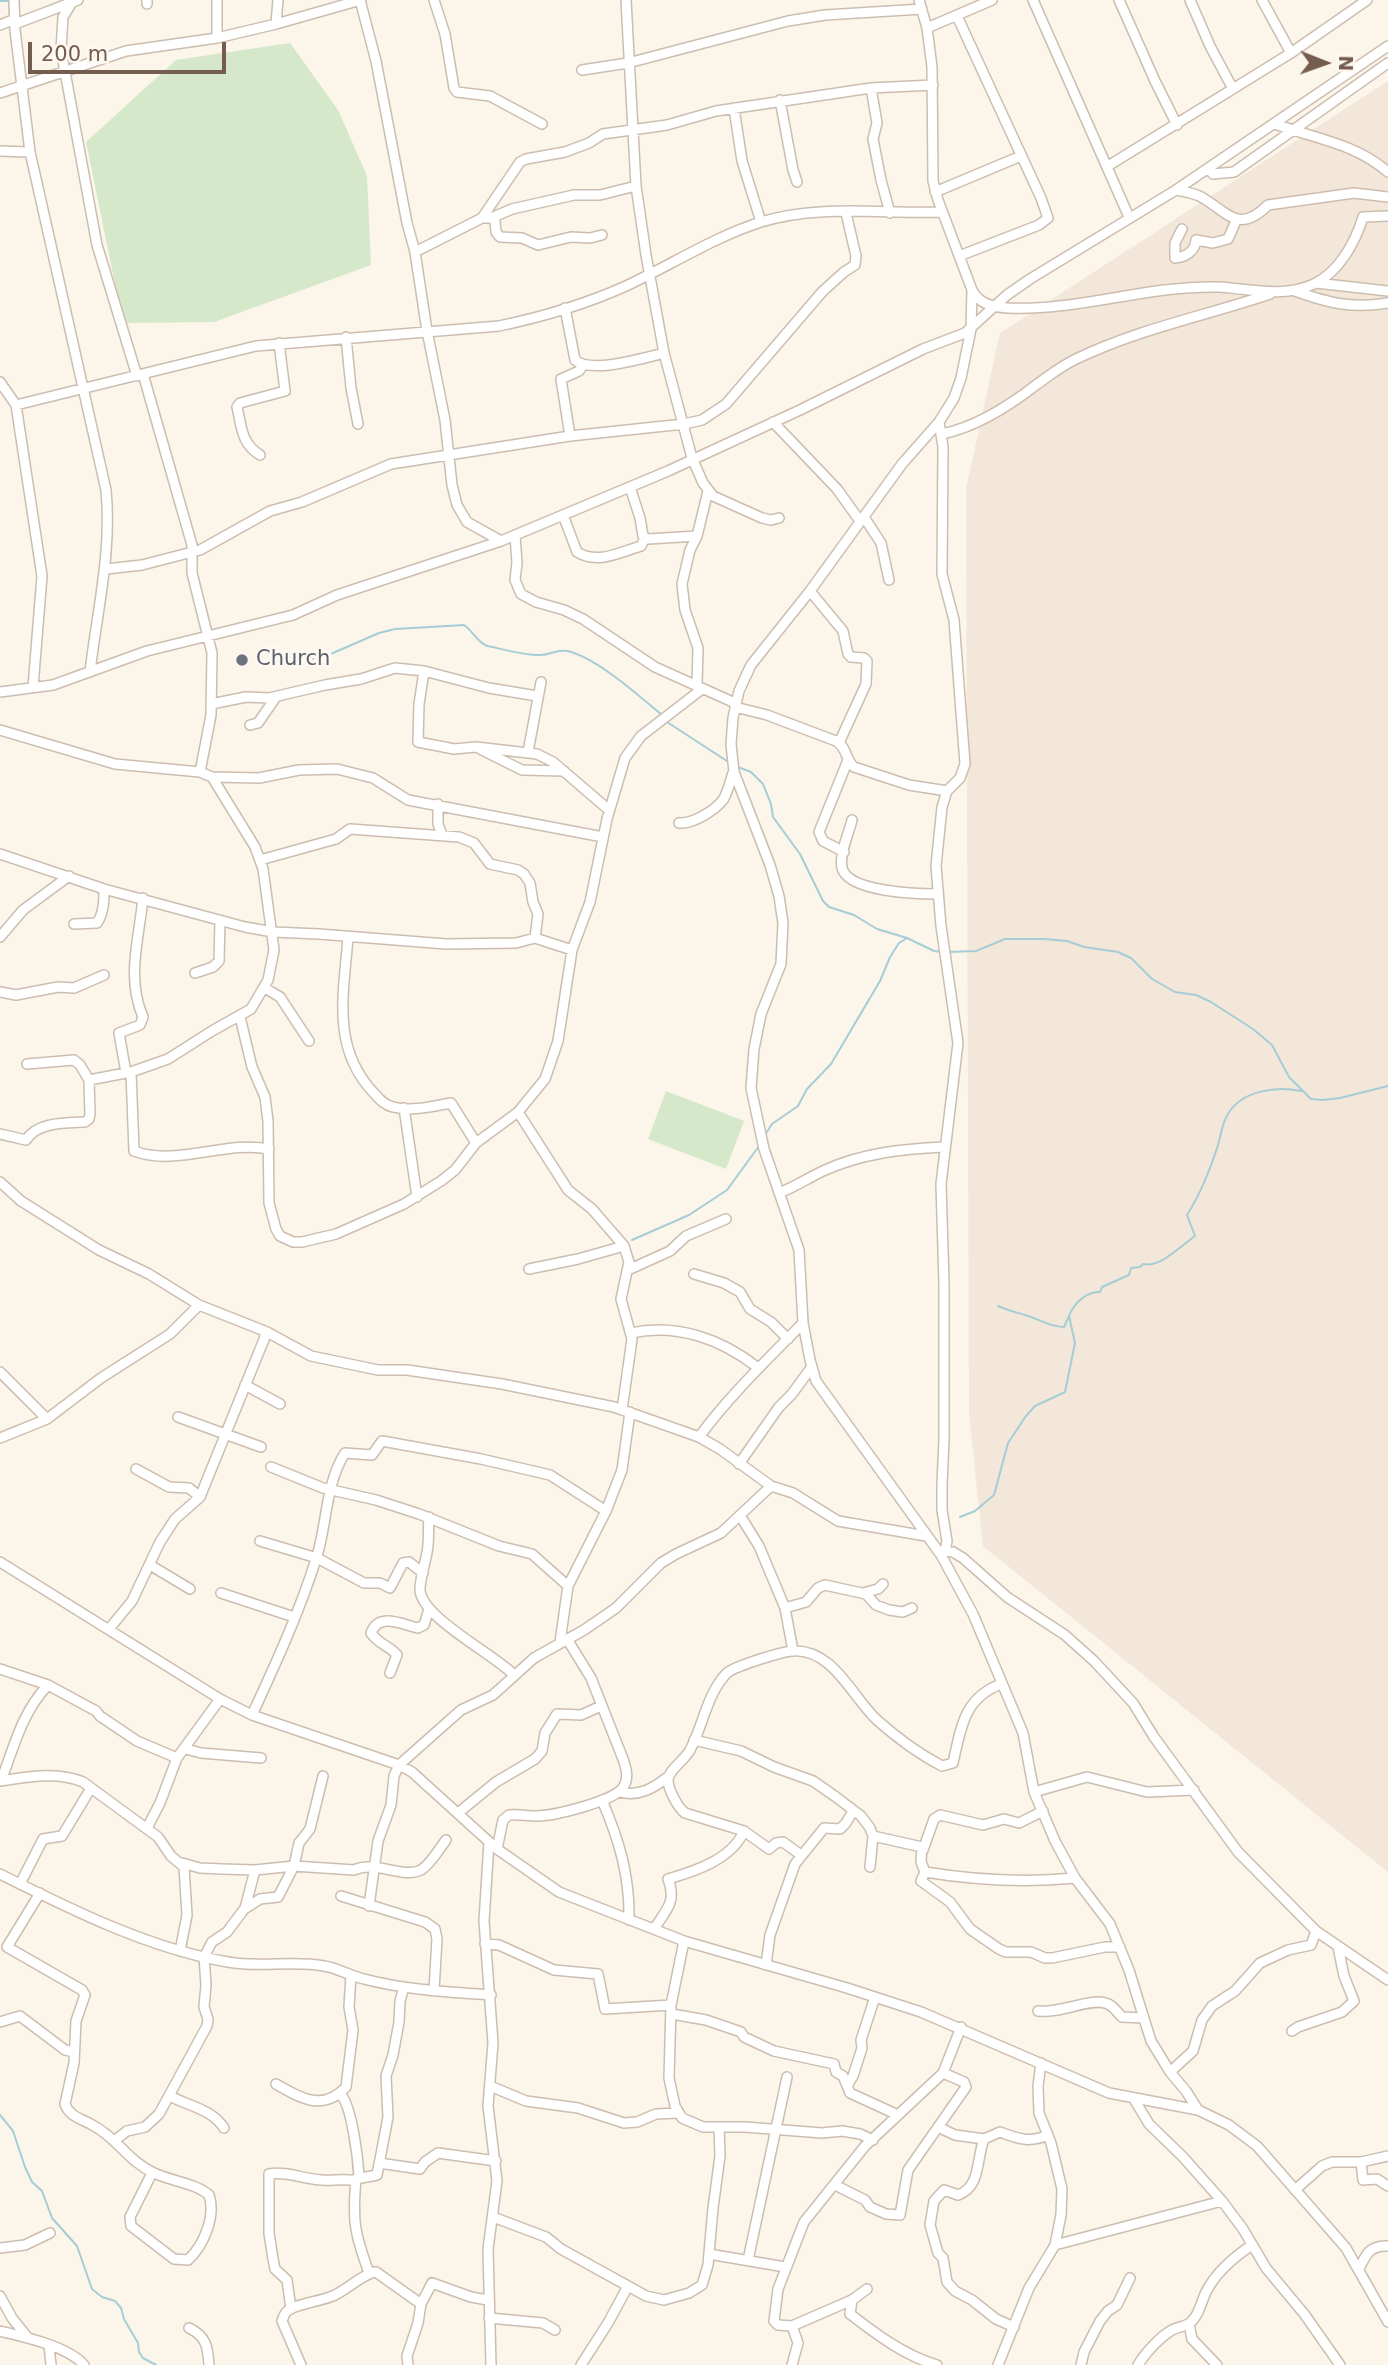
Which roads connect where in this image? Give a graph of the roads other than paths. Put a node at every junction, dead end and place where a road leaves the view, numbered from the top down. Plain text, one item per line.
1 (15, 0) edge
2 (216, 0) edge
3 (278, 0) edge
4 (360, 0) edge
5 (434, 0) edge
6 (626, 0) edge
7 (992, 0) edge
8 (1032, 0) edge
9 (1119, 0) edge
10 (1190, 0) edge
11 (1262, 0) edge
12 (1367, 0) edge
13 (75, 2) edge
14 (920, 5) edge
15 (957, 16) junction
16 (15, 22) junction
17 (276, 24) junction
18 (0, 25) edge
19 (927, 28) junction
20 (217, 38) junction
21 (1388, 46) edge
22 (1291, 53) junction
23 (628, 63) junction
24 (1388, 63) edge
25 (582, 70) dead end
26 (65, 71) junction
27 (933, 85) junction
28 (22, 87) junction
29 (871, 88) junction
30 (1233, 89) junction
31 (0, 93) edge
32 (780, 100) junction
33 (734, 108) junction
34 (542, 124) dead end
35 (1275, 124) junction
36 (1177, 125) junction
37 (633, 130) junction
38 (1293, 131) junction
39 (0, 151) edge
40 (30, 152) junction
41 (1021, 156) junction
42 (1108, 166) junction
43 (1208, 169) junction
44 (1388, 172) edge
45 (797, 182) dead end
46 (636, 186) junction
47 (1176, 190) junction
48 (935, 192) junction
49 (1388, 197) edge
50 (942, 212) junction
51 (846, 213) junction
52 (890, 213) junction
53 (1388, 216) edge
54 (1129, 217) junction
55 (487, 218) junction
56 (1236, 221) junction
57 (761, 222) junction
58 (1182, 229) dead end
59 (602, 235) dead end
60 (415, 252) junction
61 (959, 256) junction
62 (650, 273) junction
63 (1316, 283) junction
64 (972, 290) junction
65 (1295, 291) junction
66 (1388, 291) edge
67 (1275, 292) junction
68 (1388, 303) edge
69 (994, 306) junction
70 (565, 308) junction
71 (971, 329) junction
72 (427, 331) junction
73 (346, 337) junction
74 (279, 343) junction
75 (664, 353) junction
76 (583, 365) junction
77 (140, 375) junction
78 (0, 382) edge
79 (84, 390) junction
80 (16, 405) junction
81 (773, 422) junction
82 (939, 422) junction
83 (358, 424) dead end
84 (684, 424) junction
85 (942, 434) junction
86 (570, 436) junction
87 (260, 455) dead end
88 (448, 455) junction
89 (692, 458) junction
90 (630, 487) junction
91 (708, 491) junction
92 (563, 514) junction
93 (779, 518) dead end
94 (862, 519) junction
95 (515, 535) junction
96 (697, 536) junction
97 (645, 538) junction
98 (501, 541) junction
99 (192, 553) junction
100 (106, 569) junction
101 (889, 580) dead end
102 (810, 591) junction
103 (208, 635) junction
104 (424, 671) junction
105 (90, 672) junction
106 (541, 682) dead end
107 (33, 687) junction
108 (699, 687) junction
109 (0, 692) edge
110 (537, 696) junction
111 (275, 697) junction
112 (211, 704) junction
113 (735, 705) junction
114 (250, 725) dead end
115 (0, 730) edge
116 (839, 743) junction
117 (476, 747) junction
118 (528, 752) junction
119 (848, 760) junction
120 (564, 771) junction
121 (200, 772) junction
122 (734, 772) junction
123 (212, 777) junction
124 (947, 791) junction
125 (438, 804) junction
126 (609, 810) junction
127 (852, 820) dead end
128 (679, 823) dead end
129 (442, 835) junction
130 (603, 837) junction
131 (844, 852) junction
132 (0, 854) edge
133 (260, 860) junction
134 (69, 876) junction
135 (104, 889) junction
136 (938, 894) junction
137 (143, 898) junction
138 (220, 920) junction
139 (74, 924) dead end
140 (273, 932) junction
141 (0, 937) edge
142 (348, 937) junction
143 (535, 938) junction
144 (572, 950) junction
145 (195, 973) dead end
146 (104, 975) dead end
147 (265, 988) junction
148 (0, 992) edge
149 (240, 1017) junction
150 (309, 1041) dead end
151 (27, 1064) dead end
152 (129, 1073) junction
153 (89, 1080) junction
154 (404, 1108) junction
155 (518, 1112) junction
156 (0, 1135) edge
157 (476, 1143) junction
158 (944, 1147) junction
159 (269, 1149) junction
160 (0, 1182) edge
161 (779, 1193) junction
162 (417, 1196) junction
163 (726, 1219) dead end
164 (624, 1246) junction
165 (529, 1269) dead end
166 (628, 1270) junction
167 (694, 1274) dead end
168 (199, 1305) junction
169 (803, 1323) junction
170 (267, 1332) junction
171 (631, 1333) junction
172 (788, 1339) junction
173 (757, 1367) junction
174 (811, 1368) junction
175 (0, 1372) edge
176 (246, 1385) junction
177 (280, 1404) dead end
178 (626, 1411) junction
179 (178, 1417) dead end
180 (47, 1419) junction
181 (226, 1436) junction
182 (699, 1437) junction
183 (0, 1438) edge
184 (261, 1447) dead end
185 (739, 1464) junction
186 (271, 1467) dead end
187 (136, 1469) dead end
188 (771, 1486) junction
189 (331, 1490) junction
190 (200, 1497) junction
191 (606, 1511) junction
192 (429, 1517) junction
193 (741, 1517) junction
194 (926, 1536) junction
195 (260, 1541) dead end
196 (943, 1553) junction
197 (317, 1558) junction
198 (0, 1562) edge
199 (150, 1565) junction
200 (423, 1573) junction
201 (883, 1584) dead end
202 (568, 1586) junction
203 (190, 1589) dead end
204 (221, 1593) dead end
205 (863, 1593) junction
206 (429, 1608) junction
207 (785, 1608) junction
208 (912, 1608) dead end
209 (294, 1617) junction
210 (109, 1629) junction
211 (564, 1641) junction
212 (793, 1651) junction
213 (0, 1669) edge
214 (390, 1673) dead end
215 (514, 1675) junction
216 (1001, 1684) junction
217 (48, 1685) junction
218 (220, 1699) junction
219 (601, 1706) junction
220 (252, 1714) junction
221 (694, 1740) junction
222 (186, 1749) junction
223 (177, 1758) junction
224 (261, 1758) dead end
225 (399, 1765) junction
226 (323, 1776) dead end
227 (669, 1776) junction
228 (0, 1781) edge
229 (91, 1788) junction
230 (1194, 1790) junction
231 (620, 1792) junction
232 (1034, 1792) junction
233 (602, 1800) junction
234 (853, 1811) junction
235 (1043, 1811) junction
236 (457, 1813) junction
237 (147, 1828) junction
238 (744, 1830) junction
239 (873, 1836) junction
240 (446, 1840) dead end
241 (493, 1845) junction
242 (923, 1850) junction
243 (801, 1855) junction
244 (182, 1863) junction
245 (294, 1866) junction
246 (376, 1867) junction
247 (870, 1867) dead end
248 (255, 1870) junction
249 (925, 1872) junction
250 (0, 1874) edge
251 (1074, 1878) junction
252 (20, 1884) junction
253 (40, 1894) junction
254 (341, 1896) dead end
255 (369, 1906) junction
256 (245, 1908) junction
257 (629, 1920) junction
258 (654, 1929) junction
259 (1316, 1931) junction
260 (684, 1941) junction
261 (485, 1944) junction
262 (1120, 1947) junction
263 (1338, 1947) junction
264 (180, 1951) junction
265 (204, 1956) junction
266 (766, 1965) junction
267 (351, 1975) junction
268 (1388, 1980) edge
269 (404, 1987) junction
270 (434, 1990) junction
271 (491, 1995) junction
272 (875, 1997) junction
273 (672, 2009) junction
274 (1038, 2011) dead end
275 (1143, 2018) junction
276 (0, 2022) edge
277 (961, 2027) junction
278 (1292, 2031) dead end
279 (74, 2052) junction
280 (1041, 2063) junction
281 (1170, 2072) junction
282 (943, 2073) junction
283 (787, 2077) dead end
284 (276, 2084) dead end
285 (847, 2085) junction
286 (490, 2086) junction
287 (340, 2094) junction
288 (170, 2096) junction
289 (1134, 2099) junction
290 (1198, 2110) junction
291 (678, 2113) junction
292 (898, 2115) junction
293 (719, 2127) junction
294 (938, 2127) junction
295 (224, 2128) dead end
296 (775, 2130) junction
297 (1048, 2135) junction
298 (984, 2139) junction
299 (873, 2140) junction
300 (114, 2141) junction
301 (1388, 2156) edge
302 (496, 2161) junction
303 (1361, 2162) junction
304 (379, 2163) junction
305 (152, 2173) junction
306 (357, 2179) junction
307 (835, 2185) junction
308 (1388, 2186) edge
309 (1295, 2190) junction
310 (1222, 2202) junction
311 (493, 2217) junction
312 (50, 2233) dead end
313 (1055, 2245) junction
314 (1252, 2245) junction
315 (1388, 2246) edge
316 (0, 2248) edge
317 (709, 2254) junction
318 (748, 2260) junction
319 (785, 2267) junction
320 (1359, 2269) junction
321 (376, 2272) junction
322 (1130, 2278) dead end
323 (628, 2286) junction
324 (867, 2289) dead end
325 (0, 2296) edge
326 (488, 2300) junction
327 (852, 2300) junction
328 (421, 2304) junction
329 (291, 2309) junction
330 (489, 2318) junction
331 (1388, 2322) edge
332 (1189, 2324) junction
333 (792, 2326) junction
334 (1014, 2327) junction
335 (189, 2329) dead end
336 (555, 2330) dead end
337 (0, 2331) edge
338 (29, 2339) junction
339 (49, 2345) junction
340 (51, 2365) edge
341 (84, 2365) edge
342 (209, 2365) edge
343 (301, 2365) edge
344 (408, 2365) edge
345 (491, 2365) edge
346 (581, 2365) edge
347 (792, 2365) edge
348 (937, 2365) edge
349 (998, 2365) edge
350 (1081, 2365) edge
351 (1138, 2365) edge
352 (1217, 2365) edge
353 (1340, 2365) edge

1 - 16 street
2 - 20 street
3 - 17 street
4 - 17 street
4 - 60 street
5 - 34 street
6 - 23 street
7 - 15 street
8 - 42 street
9 - 36 street
10 - 30 street
11 - 22 street
12 - 22 street
13 - 16 street
13 - 26 street
14 - 19 street
14 - 23 street
15 - 19 street
15 - 41 street
16 - 18 street
16 - 28 street
17 - 20 street
19 - 27 street
20 - 26 street
21 - 35 street
22 - 30 street
23 - 25 street
23 - 37 street
24 - 38 street
26 - 28 street
26 - 77 street
27 - 29 street
27 - 48 street
28 - 31 street
28 - 40 street
29 - 32 street
29 - 52 street
30 - 36 street
32 - 33 street
32 - 45 street
33 - 37 street
33 - 57 street
35 - 38 street
35 - 43 street
36 - 42 street
37 - 46 street
37 - 55 street
38 - 43 street
38 - 44 street
39 - 40 street
40 - 79 street
41 - 48 street
41 - 61 street
42 - 54 street
43 - 47 street
46 - 55 street
46 - 62 street
47 - 54 street
47 - 56 street
48 - 50 street
49 - 56 street
50 - 52 street
50 - 61 street
51 - 52 street
51 - 57 street
51 - 84 street
53 - 63 street
54 - 69 street
55 - 59 street
55 - 60 street
56 - 58 street
57 - 62 street
60 - 72 street
61 - 64 street
62 - 70 street
62 - 75 street
63 - 65 street
63 - 66 street
64 - 69 street
64 - 71 street
65 - 67 street
65 - 68 street
67 - 69 street
67 - 85 street
69 - 71 street
70 - 72 street
70 - 76 street
71 - 81 street
71 - 82 street
72 - 73 street
72 - 88 street
73 - 74 street
73 - 83 street
74 - 77 street
74 - 87 street
75 - 76 street
75 - 84 street
76 - 86 street
77 - 79 street
77 - 99 street
78 - 80 street
79 - 80 street
79 - 100 street
80 - 107 street
81 - 89 street
81 - 94 street
82 - 85 street
82 - 94 street
84 - 86 street
84 - 89 street
85 - 124 street
86 - 88 street
88 - 98 street
88 - 99 street
89 - 90 street
89 - 91 street
90 - 92 street
90 - 97 street
91 - 93 street
91 - 96 street
92 - 95 street
92 - 97 street
94 - 101 street
94 - 102 street
95 - 98 street
95 - 108 street
96 - 97 street
96 - 108 street
98 - 103 street
99 - 100 street
99 - 103 street
100 - 105 street
102 - 113 street
102 - 116 street
103 - 105 street
103 - 112 street
104 - 110 street
104 - 111 street
104 - 117 street
105 - 107 street
106 - 110 street
107 - 109 street
108 - 113 street
108 - 126 street
110 - 118 street
111 - 112 street
111 - 114 street
112 - 121 street
113 - 116 street
113 - 122 street
115 - 121 street
116 - 119 street
117 - 118 street
117 - 120 street
118 - 120 street
119 - 124 street
119 - 131 street
120 - 126 street
121 - 123 street
122 - 128 street
122 - 161 street
123 - 125 street
123 - 133 street
124 - 136 street
125 - 129 street
125 - 130 street
126 - 130 street
127 - 131 street
129 - 133 street
129 - 143 street
130 - 144 street
131 - 136 street
132 - 134 street
133 - 140 street
134 - 135 street
134 - 141 street
135 - 137 street
135 - 139 street
136 - 158 street
137 - 138 street
137 - 152 street
138 - 140 street
138 - 145 street
140 - 142 street
140 - 147 street
142 - 143 street
142 - 154 street
143 - 144 street
144 - 155 street
146 - 148 street
147 - 149 street
147 - 150 street
149 - 152 street
149 - 159 street
151 - 153 street
152 - 153 street
152 - 159 street
153 - 156 street
154 - 157 street
154 - 162 street
155 - 157 street
155 - 164 street
157 - 162 street
158 - 161 street
158 - 196 street
159 - 162 street
160 - 168 street
161 - 169 street
163 - 166 street
164 - 165 street
164 - 166 street
166 - 171 street
167 - 172 street
168 - 170 street
168 - 180 street
169 - 172 street
169 - 174 street
170 - 176 street
170 - 178 street
171 - 173 street
171 - 178 street
172 - 173 street
173 - 182 street
174 - 185 street
174 - 194 street
175 - 180 street
176 - 177 street
176 - 181 street
178 - 182 street
178 - 191 street
179 - 181 street
180 - 183 street
181 - 184 street
181 - 190 street
182 - 185 street
185 - 188 street
186 - 189 street
187 - 190 street
188 - 193 street
188 - 194 street
189 - 191 street
189 - 192 street
189 - 197 street
190 - 199 street
191 - 202 street
192 - 200 street
192 - 202 street
193 - 207 street
193 - 211 street
194 - 196 street
195 - 197 street
196 - 216 street
196 - 230 street
197 - 200 street
197 - 209 street
198 - 210 street
199 - 203 street
199 - 210 street
200 - 206 street
201 - 205 street
202 - 211 street
204 - 209 street
205 - 207 street
205 - 208 street
206 - 214 street
206 - 215 street
207 - 212 street
209 - 220 street
210 - 218 street
211 - 215 street
211 - 219 street
212 - 216 street
212 - 221 street
213 - 217 street
215 - 225 street
216 - 232 street
217 - 223 street
217 - 228 street
218 - 220 street
218 - 222 street
219 - 231 street
219 - 236 street
220 - 225 street
221 - 227 street
221 - 234 street
222 - 223 street
222 - 224 street
223 - 237 street
225 - 236 street
225 - 246 street
226 - 245 street
227 - 231 street
227 - 238 street
228 - 229 street
229 - 237 street
229 - 252 street
230 - 232 street
230 - 259 street
231 - 233 street
232 - 235 street
233 - 241 street
233 - 257 street
234 - 239 street
234 - 243 street
235 - 242 street
235 - 251 street
236 - 241 street
237 - 244 street
238 - 243 street
238 - 258 street
239 - 242 street
239 - 247 street
240 - 246 street
241 - 257 street
241 - 261 street
242 - 249 street
243 - 266 street
244 - 248 street
244 - 264 street
245 - 246 street
245 - 248 street
245 - 256 street
246 - 255 street
248 - 256 street
249 - 251 street
249 - 262 street
250 - 252 street
251 - 262 street
252 - 253 street
253 - 264 street
253 - 279 street
254 - 255 street
255 - 270 street
256 - 265 street
257 - 258 street
258 - 260 street
259 - 263 street
259 - 281 street
260 - 266 street
260 - 273 street
261 - 271 street
261 - 273 street
262 - 275 street
263 - 268 street
263 - 278 street
264 - 265 street
265 - 267 street
265 - 288 street
266 - 272 street
267 - 269 street
267 - 287 street
269 - 270 street
269 - 304 street
270 - 271 street
271 - 286 street
272 - 277 street
272 - 285 street
273 - 285 street
273 - 291 street
274 - 275 street
275 - 281 street
276 - 279 street
277 - 280 street
277 - 282 street
279 - 300 street
280 - 289 street
280 - 297 street
281 - 290 street
282 - 292 street
282 - 294 street
283 - 296 street
284 - 287 street
285 - 292 street
286 - 291 street
286 - 302 street
287 - 306 street
288 - 295 street
288 - 300 street
289 - 290 street
289 - 310 street
290 - 309 street
291 - 293 street
292 - 299 street
293 - 296 street
293 - 317 street
294 - 298 street
294 - 307 street
296 - 299 street
296 - 318 street
297 - 298 street
297 - 313 street
298 - 334 street
299 - 307 street
300 - 305 street
301 - 303 street
302 - 304 street
302 - 311 street
303 - 308 street
303 - 309 street
304 - 306 street
305 - 305 street
306 - 321 street
306 - 329 street
307 - 319 street
309 - 320 street
310 - 313 street
310 - 314 street
311 - 323 street
311 - 326 street
312 - 316 street
313 - 334 street
314 - 332 street
314 - 353 street
315 - 320 street
317 - 318 street
317 - 323 street
318 - 319 street
319 - 333 street
320 - 331 street
321 - 328 street
321 - 329 street
322 - 350 street
323 - 346 street
324 - 327 street
325 - 338 street
326 - 328 street
326 - 330 street
327 - 333 street
327 - 348 street
328 - 344 street
329 - 343 street
330 - 336 street
330 - 345 street
332 - 351 street
332 - 352 street
333 - 347 street
334 - 349 street
335 - 342 street
337 - 338 street
338 - 339 street
339 - 340 street
339 - 341 street

